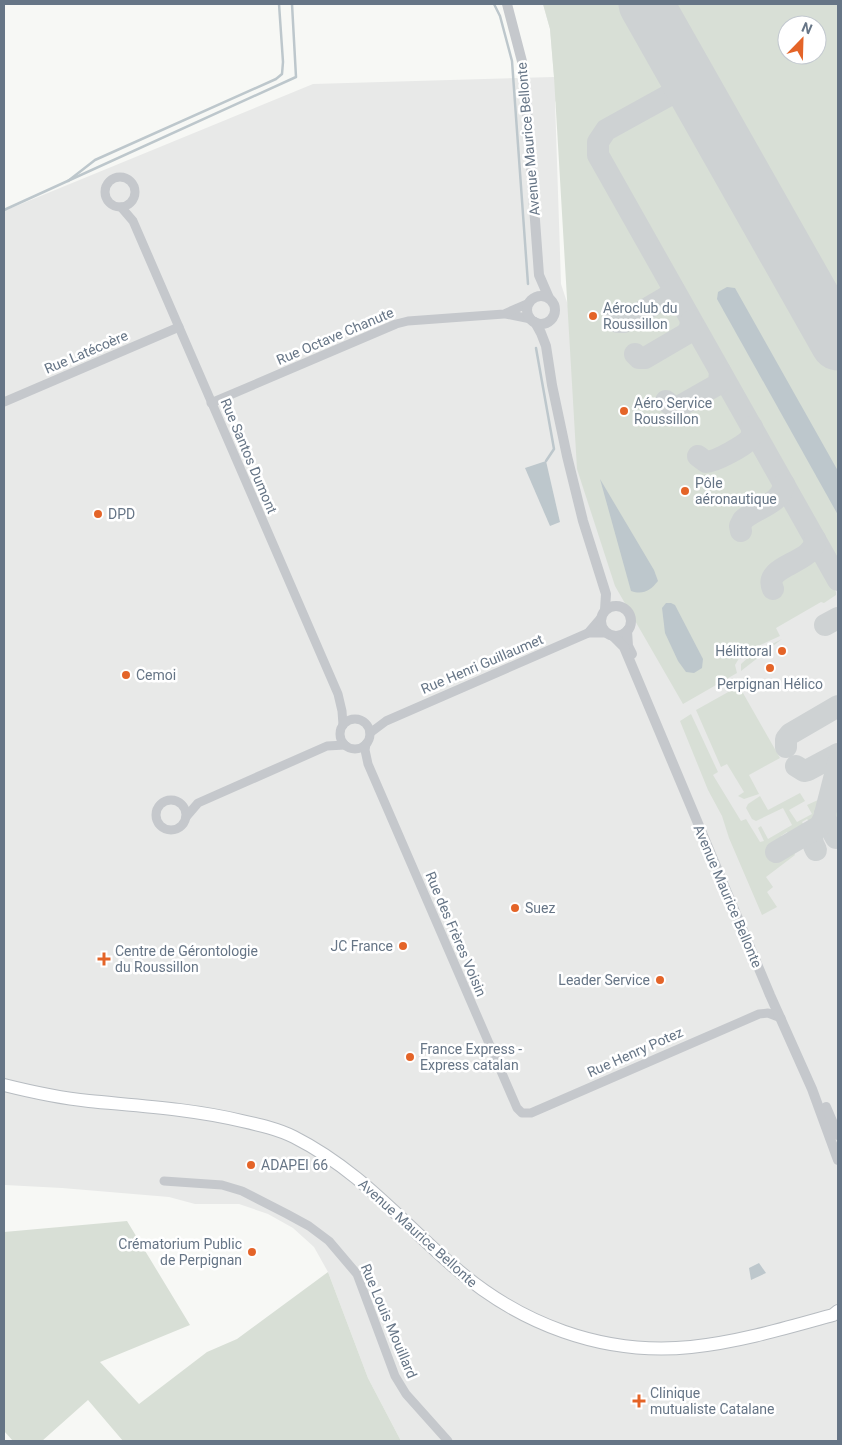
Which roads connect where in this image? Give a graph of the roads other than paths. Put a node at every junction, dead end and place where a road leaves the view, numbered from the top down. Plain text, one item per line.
1 (507, 4) edge
2 (132, 202) junction
3 (121, 207) junction
4 (133, 221) junction
5 (538, 275) junction
6 (549, 298) junction
7 (531, 301) junction
8 (504, 314) junction
9 (533, 321) junction
10 (550, 321) junction
11 (178, 327) junction
12 (546, 346) junction
13 (4, 402) edge
14 (211, 403) junction
15 (606, 594) junction
16 (618, 606) junction
17 (603, 614) junction
18 (627, 631) junction
19 (588, 633) junction
20 (610, 634) junction
21 (340, 701) junction
22 (360, 720) junction
23 (386, 720) junction
24 (341, 729) junction
25 (370, 733) junction
26 (366, 744) junction
27 (327, 746) junction
28 (349, 747) junction
29 (368, 764) junction
30 (181, 803) junction
31 (198, 803) junction
32 (186, 817) junction
33 (770, 995) junction
34 (759, 1014) junction
35 (780, 1018) junction
36 (4, 1085) edge
37 (522, 1113) joint
38 (838, 1136) edge
39 (838, 1160) edge
40 (164, 1182) dead end
41 (836, 1314) edge
42 (444, 1440) edge

1 - 5 street, Avenue Maurice Bellonte
2 - 3 street
2 - 3 street
2 - 4 street
3 - 4 street
4 - 11 street, Rue Santos Dumont
5 - 6 street, Avenue Maurice Bellonte
5 - 7 street, Avenue Maurice Bellonte
6 - 7 street
6 - 10 street
7 - 8 street, Rue Octave Chanute
7 - 9 street
8 - 9 street, Rue Octave Chanute
8 - 14 street, Rue Octave Chanute
9 - 10 street
9 - 12 street
10 - 12 street
11 - 13 street, Rue Latécoère
11 - 14 street, Rue Santos Dumont
12 - 15 street
14 - 21 street, Rue Santos Dumont
15 - 16 street
15 - 17 street
16 - 17 street
16 - 18 street
17 - 19 street, Rue Henri Guillaumet
17 - 20 street
18 - 20 street
18 - 38 street, Avenue Maurice Bellonte
19 - 20 street, Rue Henri Guillaumet
19 - 23 street, Rue Henri Guillaumet
20 - 33 street, Avenue Maurice Bellonte
21 - 22 street, Rue Santos Dumont
21 - 24 street, Rue Santos Dumont
22 - 23 street, Rue Henri Guillaumet
22 - 24 street
22 - 25 street
23 - 25 street, Rue Henri Guillaumet
24 - 27 street
24 - 28 street
25 - 26 street
26 - 28 street
26 - 29 street, Rue des Frères Voisin
27 - 28 street
27 - 31 street
28 - 29 street, Rue des Frères Voisin
29 - 37 street, Rue des Frères Voisin
30 - 31 street
30 - 32 street
30 - 32 street
31 - 32 street
33 - 34 street
33 - 35 street, Avenue Maurice Bellonte
34 - 35 street
34 - 37 street, Rue Henry Potez
35 - 39 street, Avenue Maurice Bellonte
36 - 41 main road, Avenue Maurice Bellonte
40 - 42 street, Rue Louis Mouillard

